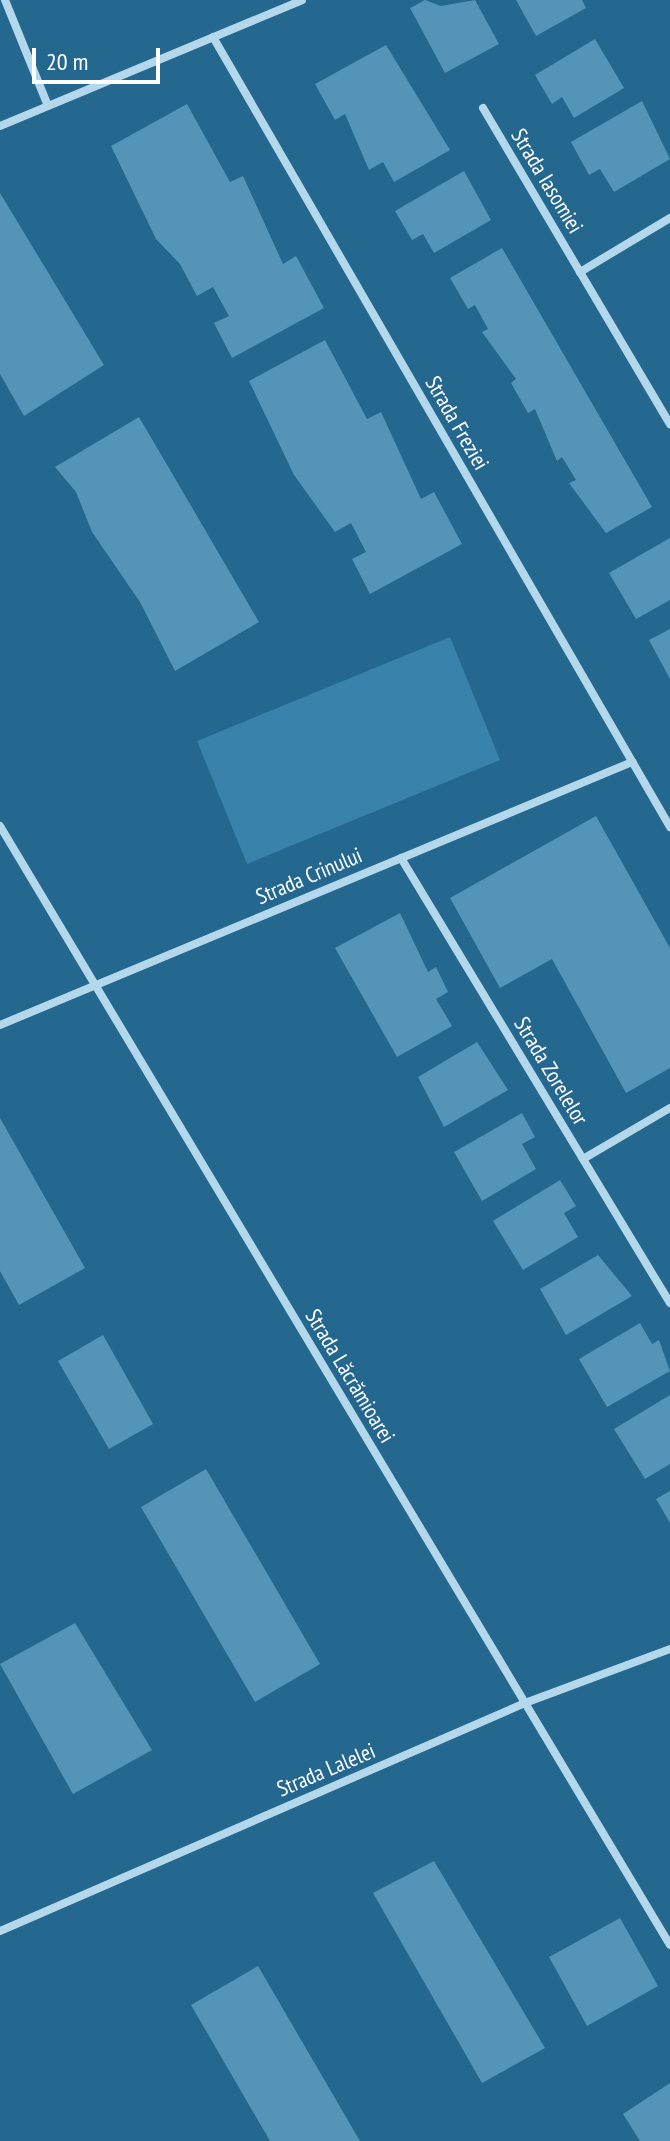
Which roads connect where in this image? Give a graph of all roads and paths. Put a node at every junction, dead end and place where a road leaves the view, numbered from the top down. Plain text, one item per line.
1 (5, 0) edge
2 (302, 0) edge
3 (213, 37) junction
4 (48, 106) junction
5 (483, 108) dead end
6 (0, 126) edge
7 (670, 218) edge
8 (580, 272) junction
9 (670, 424) edge
10 (632, 762) junction
11 (0, 826) edge
12 (670, 827) edge
13 (401, 858) junction
14 (95, 985) junction
15 (0, 1025) edge
16 (670, 1108) edge
17 (583, 1159) junction
18 (670, 1303) edge
19 (670, 1649) edge
20 (525, 1703) junction
21 (0, 1931) edge
22 (670, 1945) edge

1 - 4 street
2 - 3 street
3 - 4 street
3 - 10 street, Strada Freziei
4 - 6 street
5 - 8 street, Strada Iasomiei
7 - 8 street
8 - 9 street, Strada Iasomiei
10 - 12 street, Strada Freziei
10 - 13 street, Strada Crinului
11 - 14 street, Strada Lăcrămioarei
13 - 14 street, Strada Crinului
13 - 17 street, Strada Zorelelor
14 - 15 street, Strada Crinului
14 - 20 street, Strada Lăcrămioarei
16 - 17 street
17 - 18 street, Strada Zorelelor
19 - 20 street, Strada Lalelei
20 - 21 street, Strada Lalelei
20 - 22 street, Strada Lăcrămioarei

